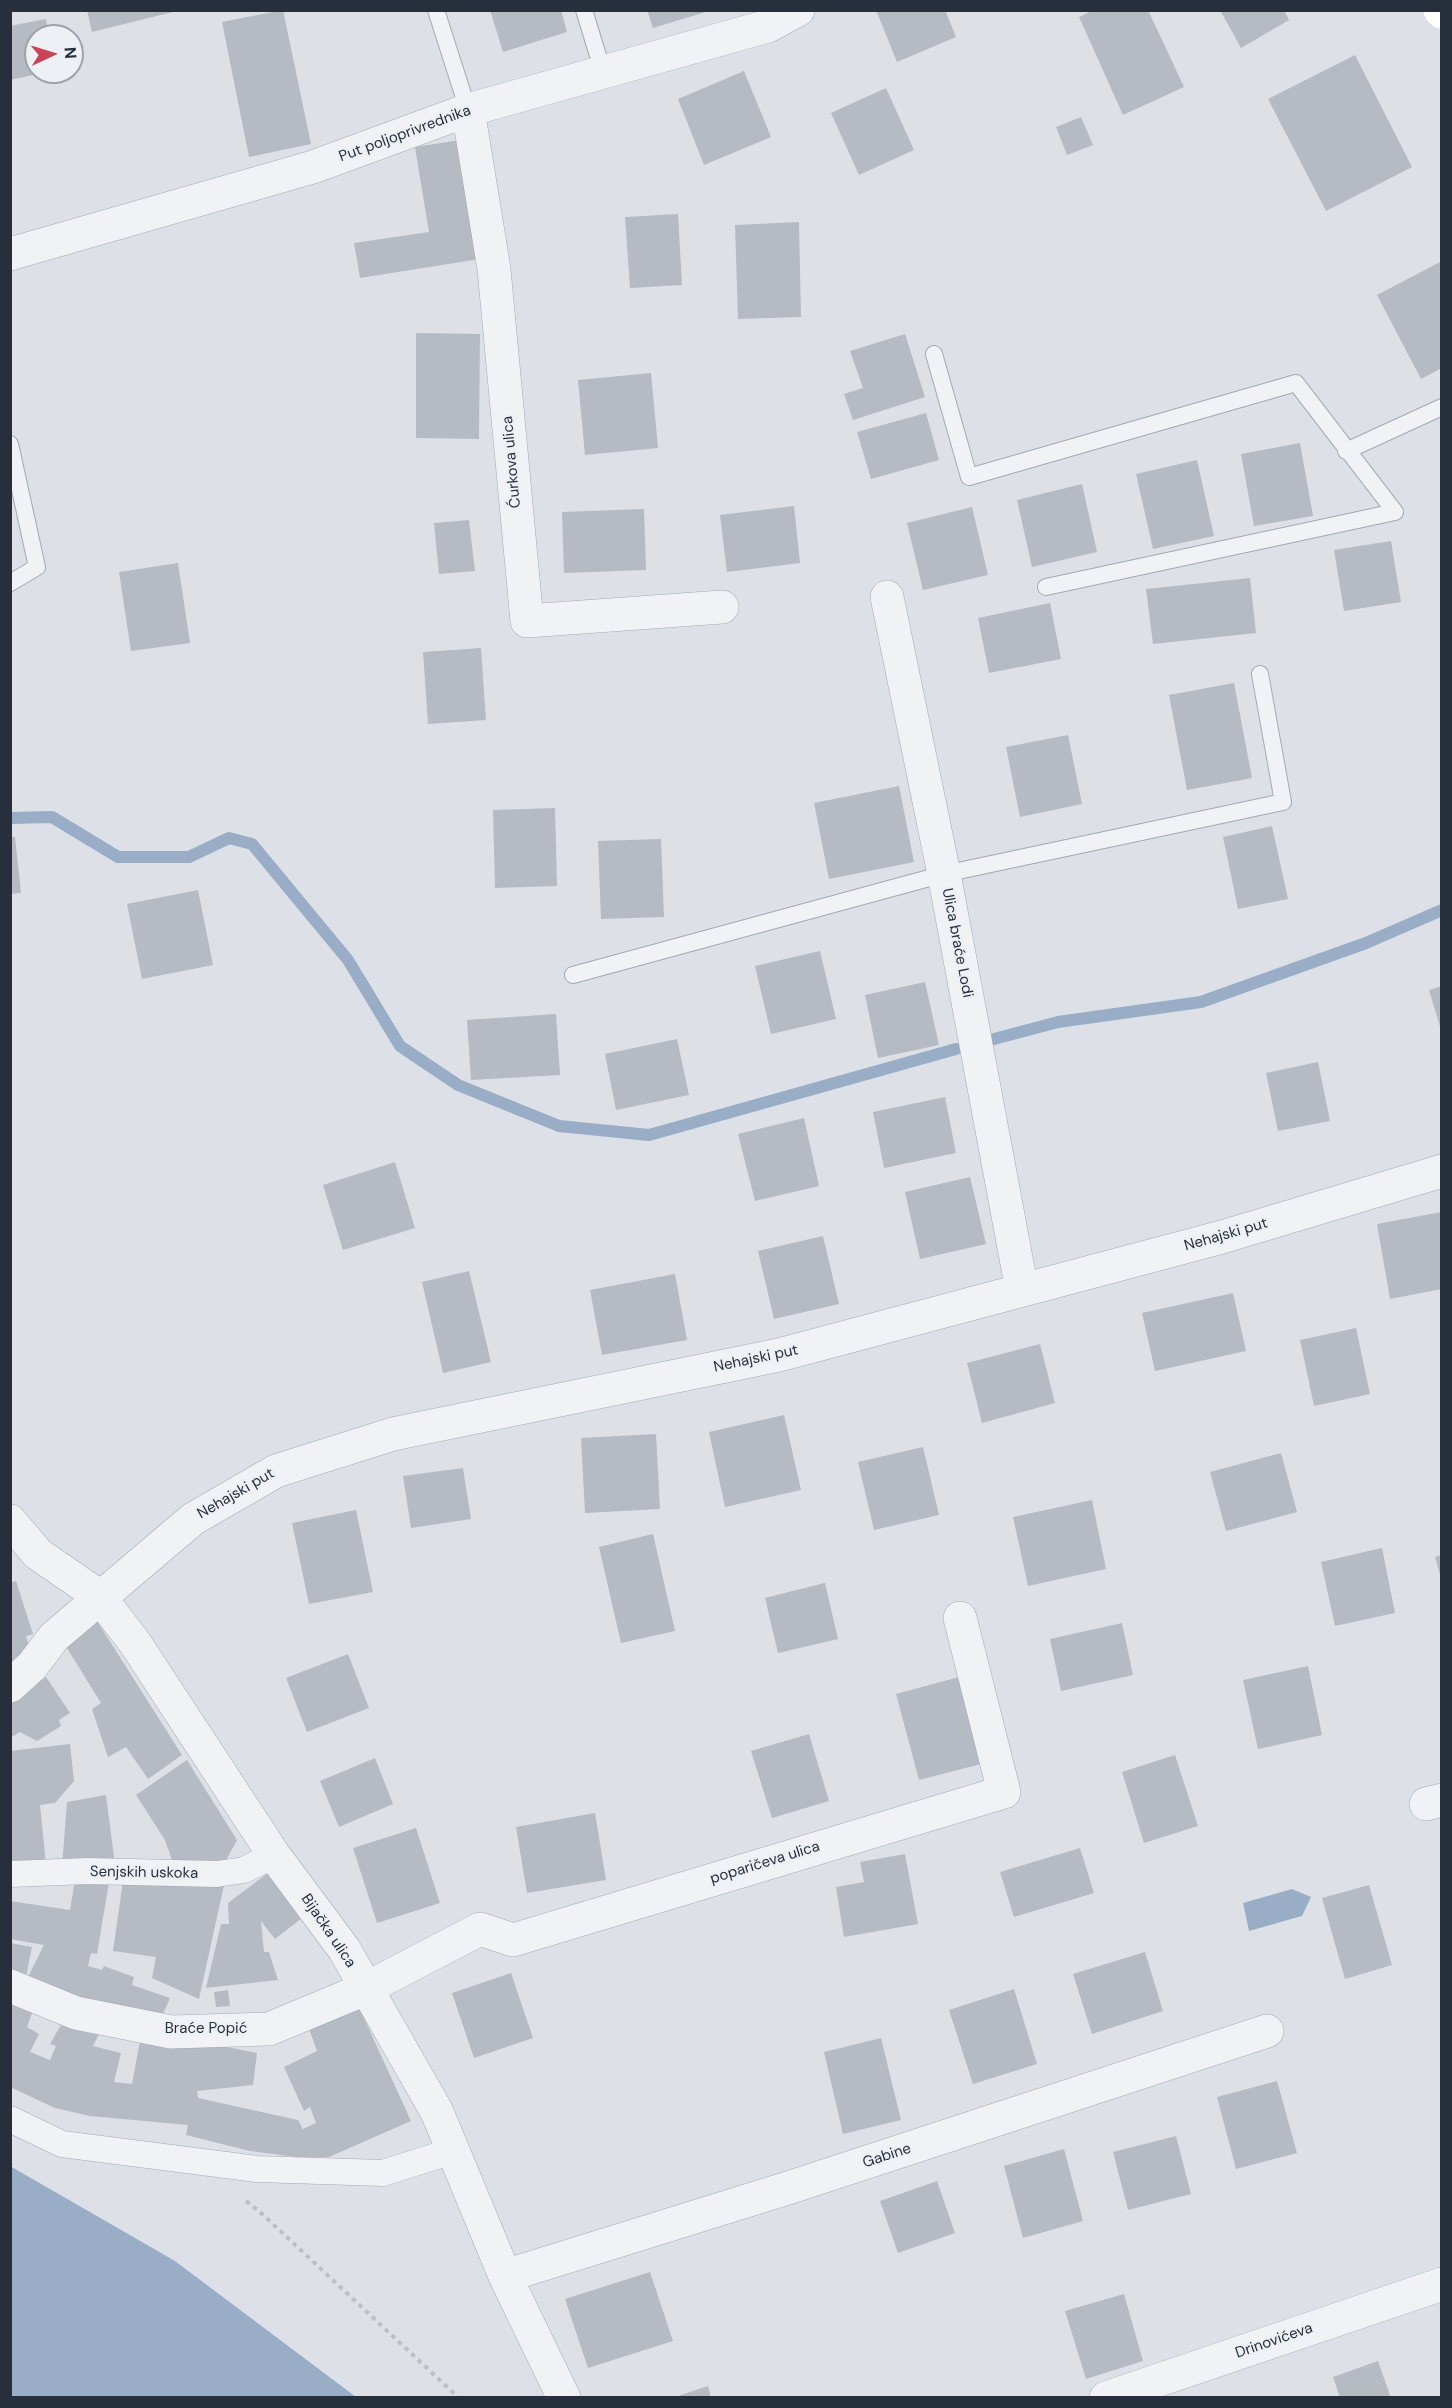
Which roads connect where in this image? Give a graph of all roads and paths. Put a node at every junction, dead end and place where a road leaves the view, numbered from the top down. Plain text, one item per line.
1 (436, 10) edge
2 (584, 10) edge
3 (798, 10) edge
4 (603, 72) junction
5 (468, 110) junction
6 (10, 254) edge
7 (934, 354) dead end
8 (1442, 407) edge
9 (10, 444) edge
10 (1346, 451) junction
11 (10, 583) edge
12 (1046, 587) dead end
13 (887, 597) dead end
14 (722, 607) dead end
15 (1260, 674) dead end
16 (944, 874) junction
17 (573, 975) dead end
18 (1442, 1171) edge
19 (1022, 1290) junction
20 (10, 1521) edge
21 (99, 1596) junction
22 (960, 1618) dead end
23 (10, 1686) edge
24 (274, 1855) junction
25 (10, 1874) edge
26 (10, 1986) edge
27 (365, 1989) junction
28 (1267, 2031) dead end
29 (10, 2119) edge
30 (452, 2151) junction
31 (242, 2199) dead end
32 (505, 2276) junction
33 (1442, 2284) edge
34 (459, 2397) edge
35 (564, 2397) edge
36 (1106, 2397) edge

1 - 5 lane
2 - 4 lane
3 - 4 street, Put poljoprivrednika
4 - 5 street, Put poljoprivrednika
5 - 6 street, Put poljoprivrednika
5 - 14 street, Ćurkova ulica
7 - 10 lane
8 - 10 lane
9 - 11 lane
10 - 12 lane
13 - 16 street, Ulica braće Lodi
15 - 16 lane
16 - 17 lane
16 - 19 street, Ulica braće Lodi
18 - 19 street, Nehajski put
19 - 21 street, Nehajski put
20 - 21 street, Bijačka ulica
21 - 23 street, Nehajski put
21 - 24 street, Bijačka ulica
22 - 27 street, poparičeva ulica
24 - 25 street, Senjskih uskoka
24 - 27 street, Bijačka ulica
26 - 27 street, Braće Popić
27 - 30 street, Bijačka ulica
28 - 32 street, Gabine
29 - 30 street
30 - 32 street, Bijačka ulica
31 - 34 path
32 - 35 street, Bijačka ulica
33 - 36 street, Drinovićeva

